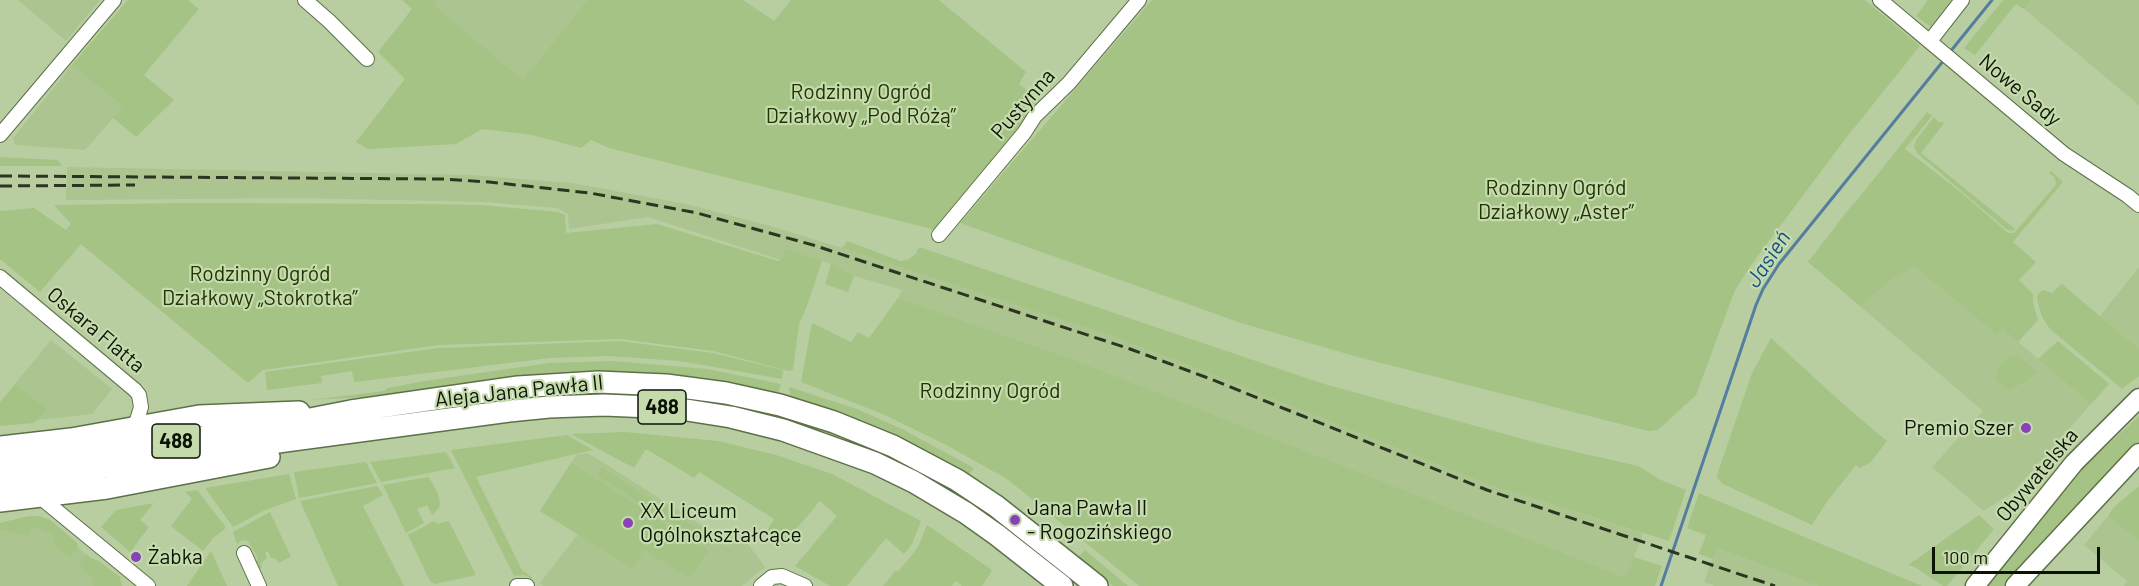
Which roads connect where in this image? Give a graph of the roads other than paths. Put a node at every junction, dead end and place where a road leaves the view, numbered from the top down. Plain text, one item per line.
1 (114, 0) edge
2 (305, 0) edge
3 (1139, 0) edge
4 (1880, 0) edge
5 (1962, 0) edge
6 (1933, 44) junction
7 (367, 59) dead end
8 (0, 135) edge
9 (2139, 205) edge
10 (939, 235) dead end
11 (0, 277) edge
12 (2136, 404) edge
13 (351, 411) junction
14 (135, 427) junction
15 (377, 430) junction
16 (0, 447) edge
17 (2139, 453) edge
18 (0, 466) edge
19 (0, 482) edge
20 (39, 497) junction
21 (0, 501) edge
22 (244, 553) dead end
23 (124, 566) junction
24 (128, 586) edge
25 (148, 586) edge
26 (259, 586) edge
27 (517, 586) edge
28 (527, 586) edge
29 (762, 586) edge
30 (805, 586) edge
31 (1062, 586) edge
32 (1097, 586) edge
33 (1975, 586) edge
34 (2014, 586) edge

1 - 8 street
2 - 7 street
3 - 10 street, Pustynna
4 - 6 street, Nowe Sady
5 - 6 street
6 - 9 street, Nowe Sady
11 - 14 street, Oskara Flatta
12 - 33 main road, Obywatelska
13 - 14 main road
13 - 18 main road, Aleja Jana Pawła II / 488
13 - 32 main road, Aleja Jana Pawła II / 488
14 - 16 main road
15 - 19 main road, Aleja Jana Pawła II / 488
15 - 20 main road
15 - 31 main road, Aleja Jana Pawła II / 488
17 - 34 main road
20 - 21 main road
20 - 23 street
22 - 26 street
23 - 24 street
23 - 25 street
27 - 28 street
29 - 30 street

